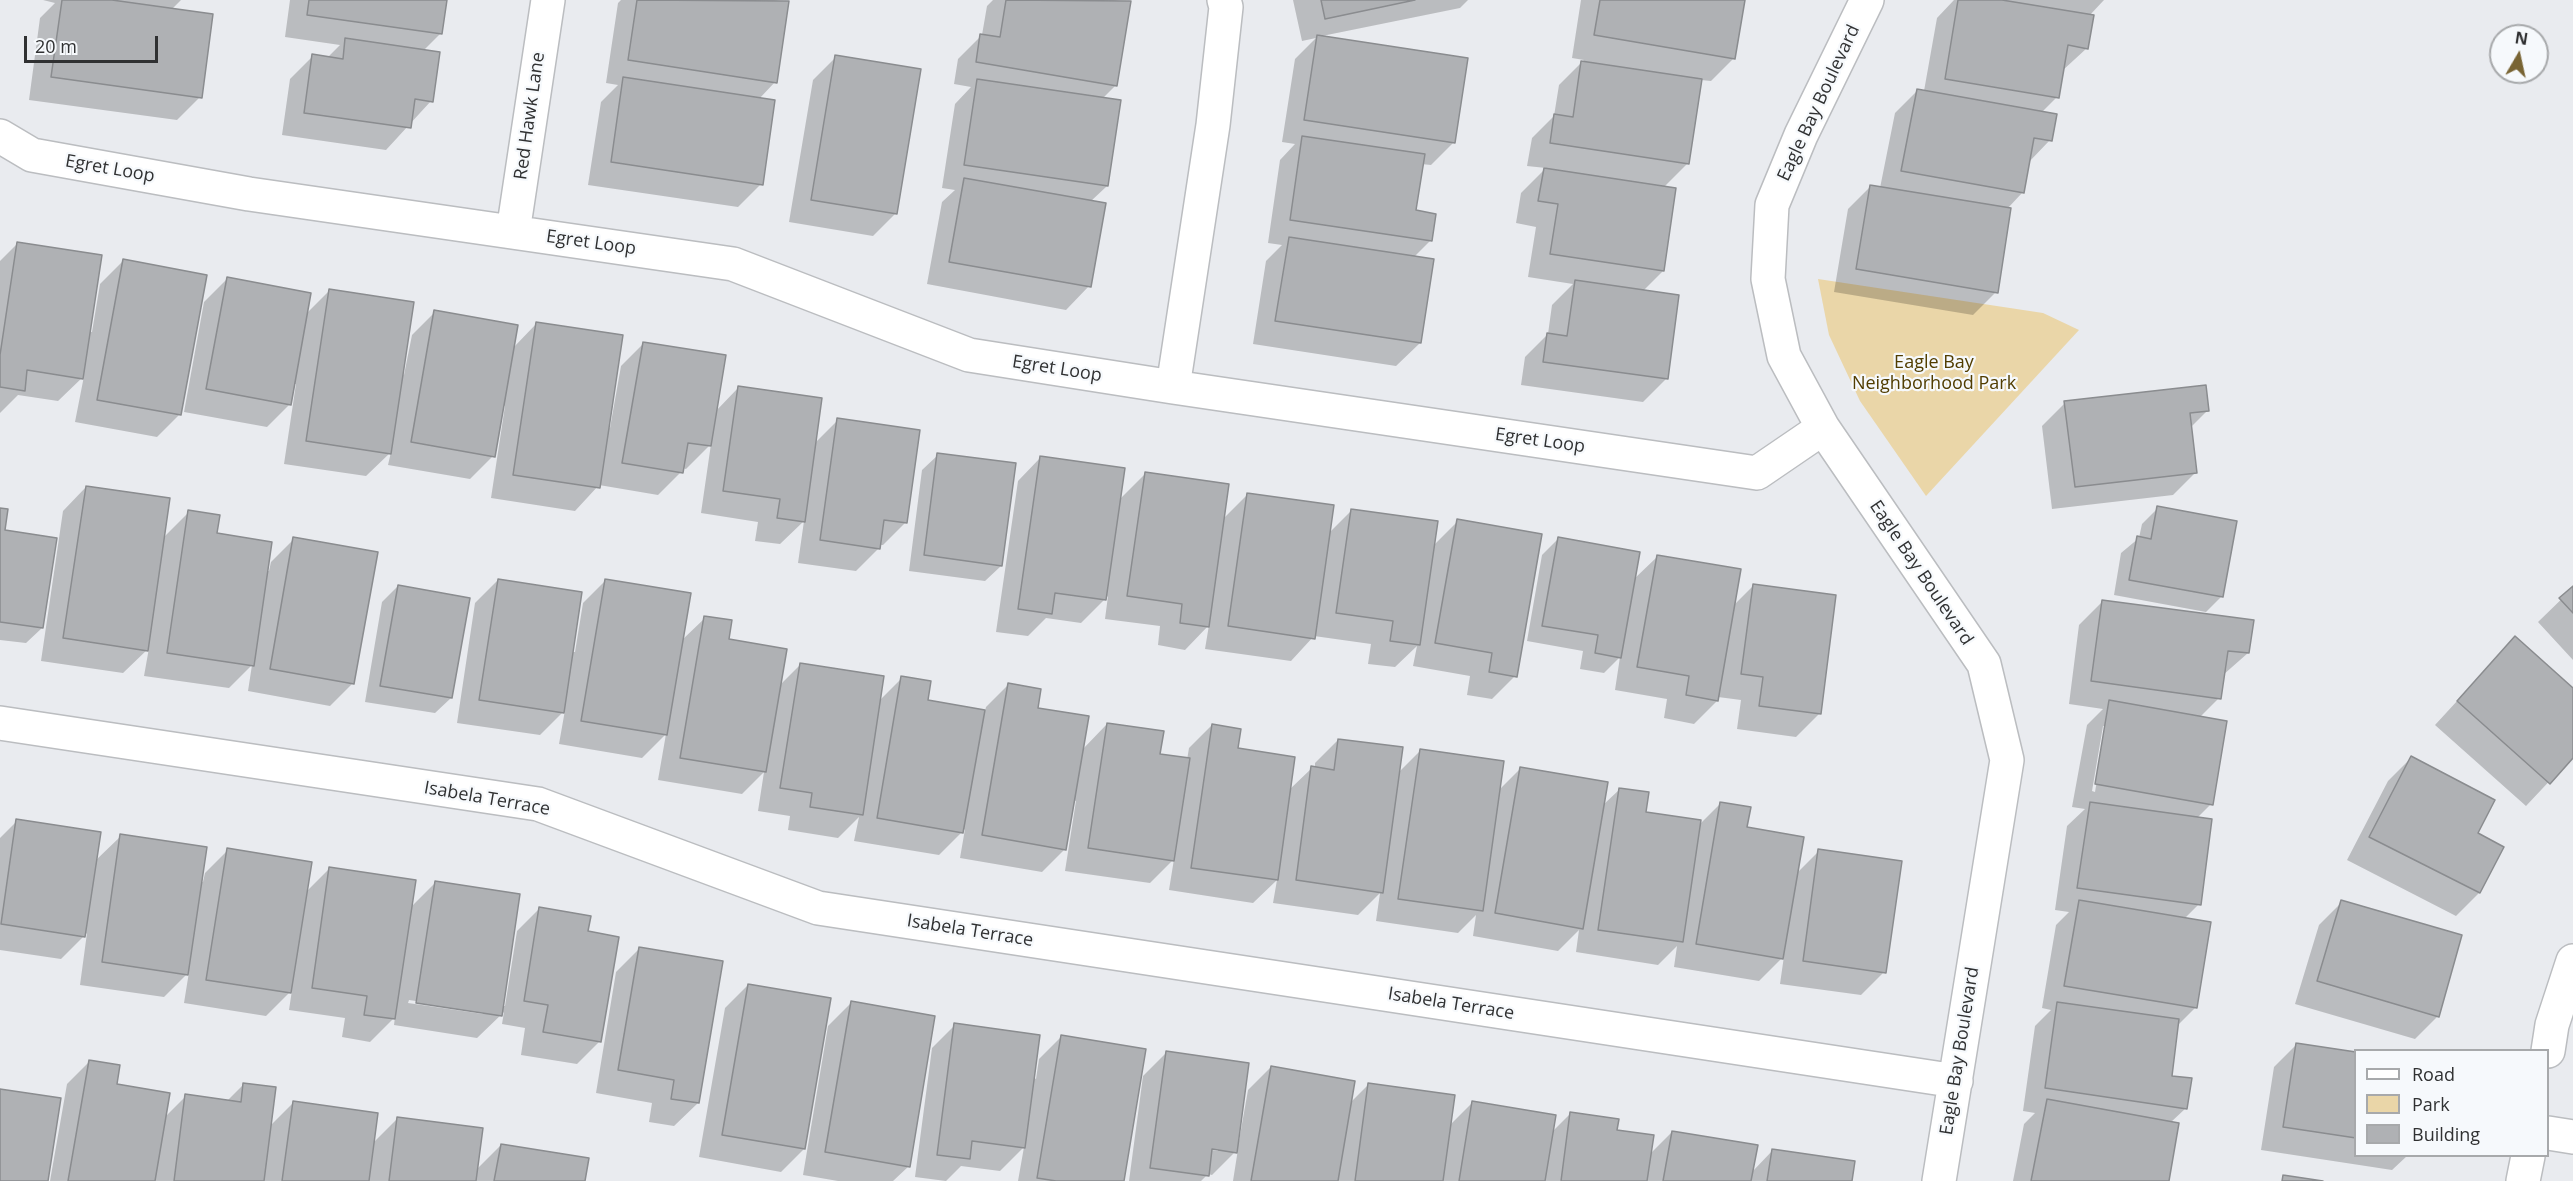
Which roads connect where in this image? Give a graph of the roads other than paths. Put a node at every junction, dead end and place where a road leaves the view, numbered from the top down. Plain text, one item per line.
1 (548, 0) edge
2 (1224, 0) edge
3 (1867, 0) edge
4 (0, 136) edge
5 (513, 232) junction
6 (1173, 387) junction
7 (1823, 428) junction
8 (0, 723) edge
9 (2573, 961) edge
10 (2547, 1049) edge
11 (1956, 1081) junction
12 (2549, 1133) edge
13 (2573, 1137) edge
14 (2528, 1157) edge
15 (1939, 1181) edge
16 (2523, 1181) edge

1 - 5 street, Red Hawk Lane
2 - 6 street
3 - 7 street, Eagle Bay Boulevard
4 - 5 street, Egret Loop
5 - 6 street, Egret Loop
6 - 7 street, Egret Loop
7 - 11 street, Eagle Bay Boulevard
8 - 11 street, Isabela Terrace
9 - 10 street
11 - 15 street, Eagle Bay Boulevard
12 - 13 street
14 - 16 street

